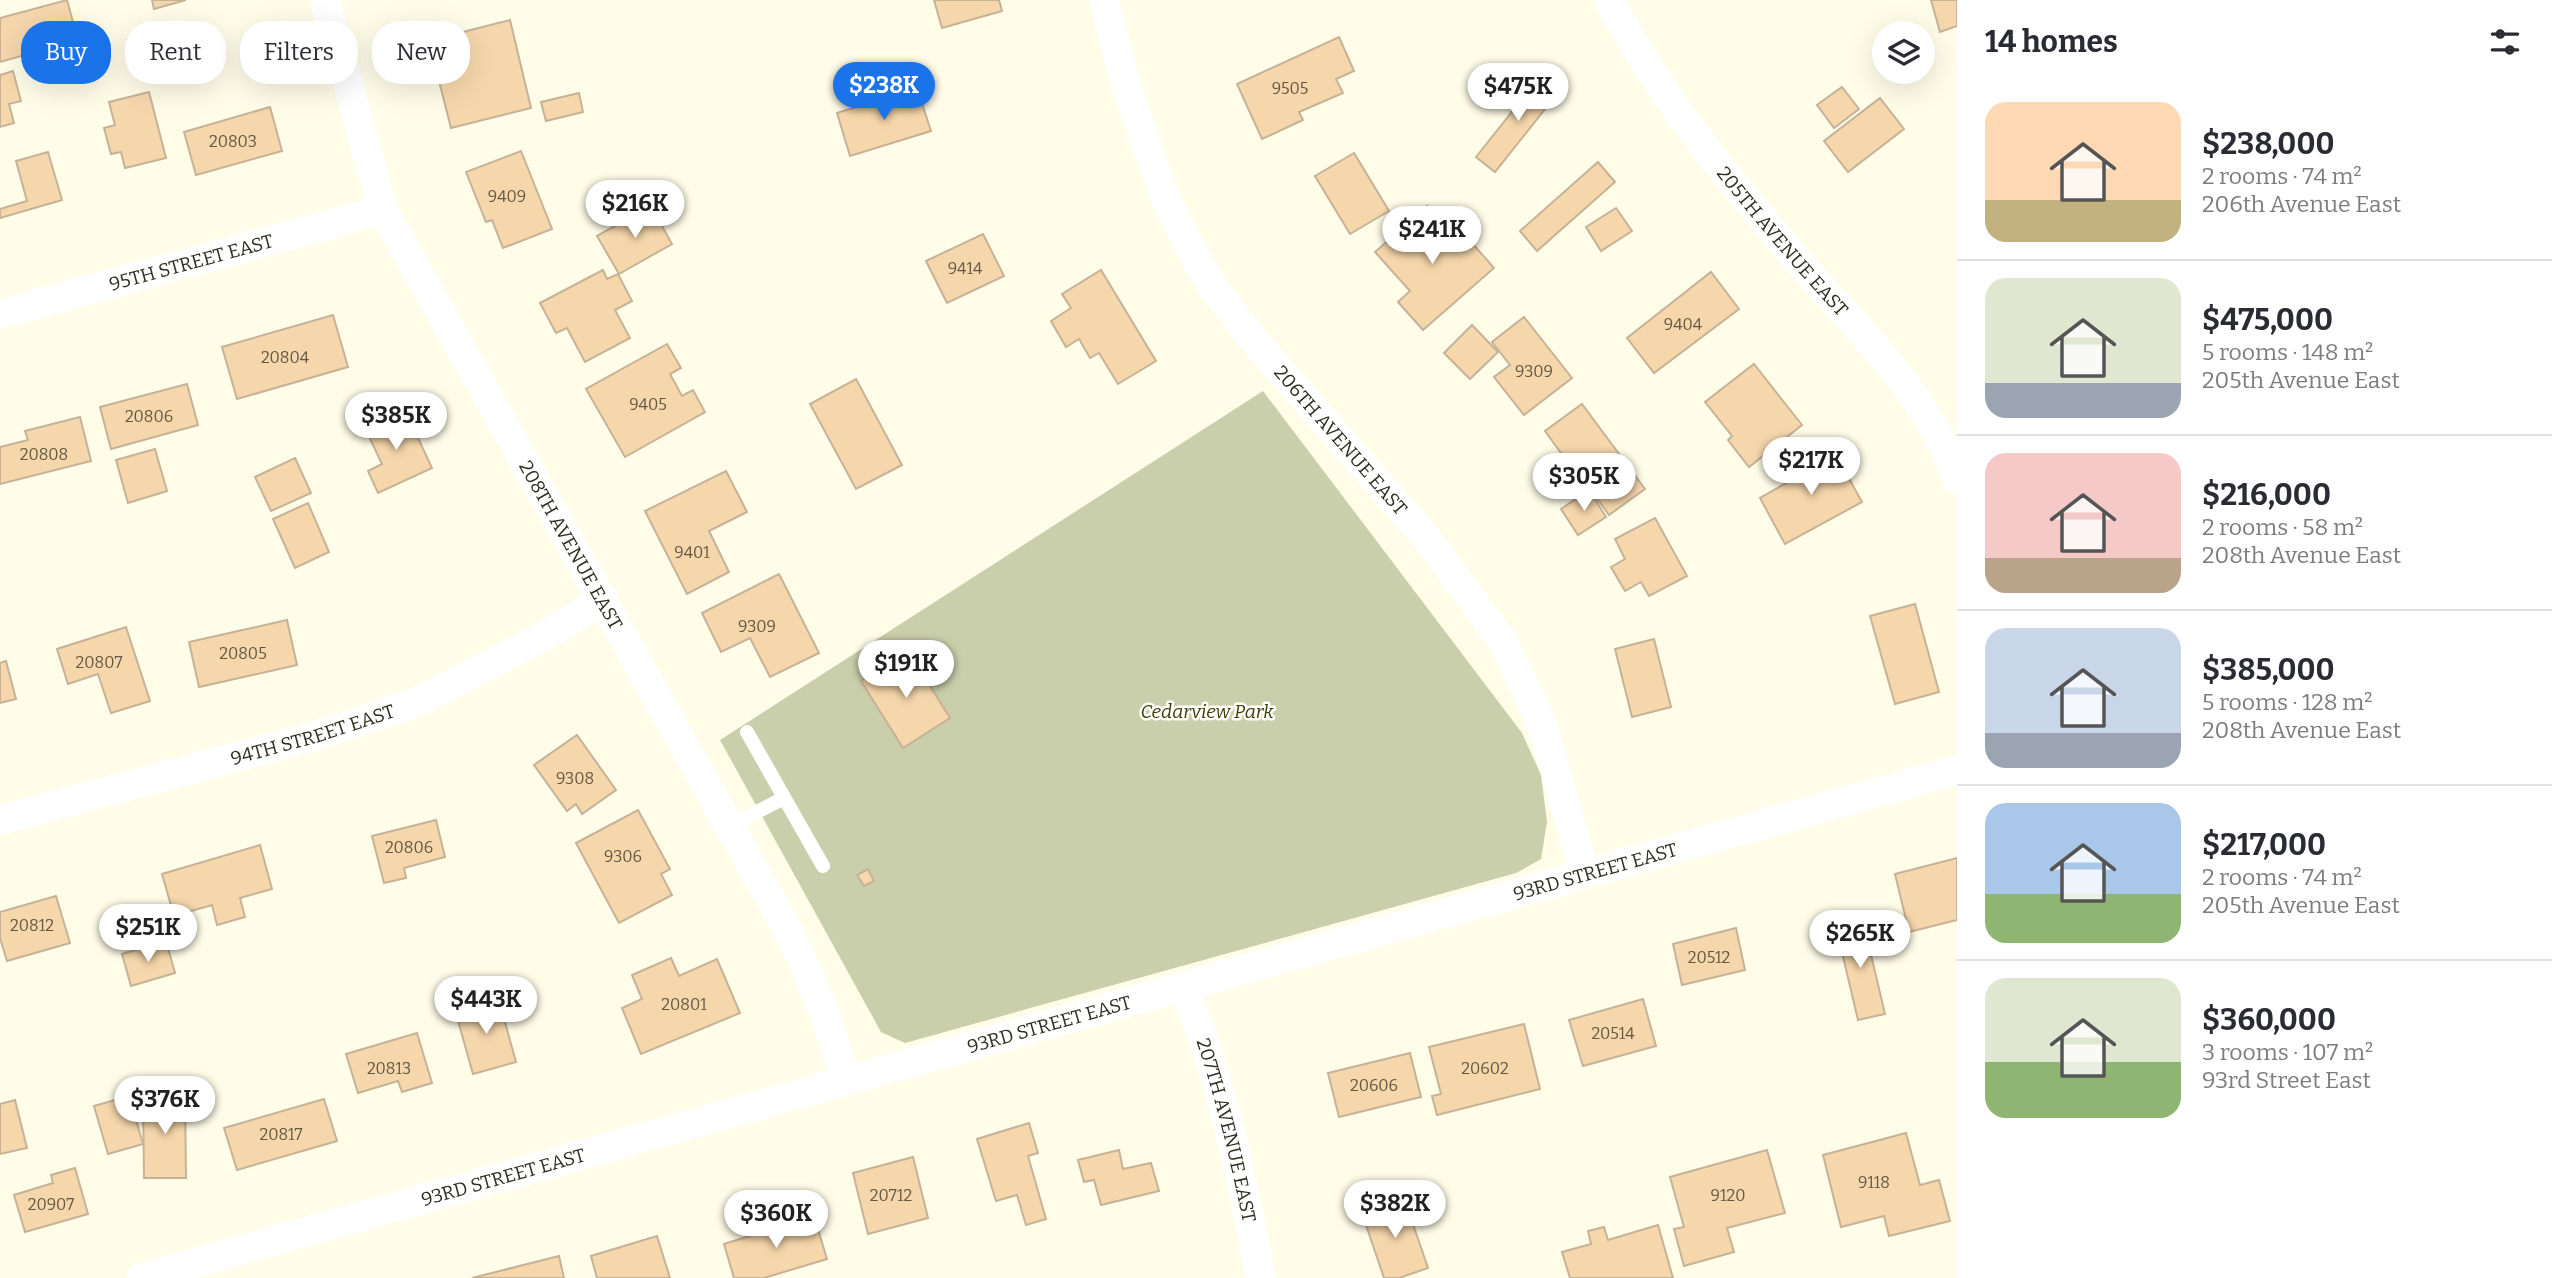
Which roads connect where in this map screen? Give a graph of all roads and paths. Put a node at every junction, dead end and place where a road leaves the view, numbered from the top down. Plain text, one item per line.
1 (325, 0) edge
2 (1104, 0) edge
3 (1609, 0) edge
4 (383, 210) junction
5 (0, 314) edge
6 (1957, 480) edge
7 (604, 599) junction
8 (747, 732) dead end
9 (1957, 770) edge
10 (784, 798) junction
11 (0, 820) edge
12 (730, 825) junction
13 (823, 866) dead end
14 (1586, 874) junction
15 (1184, 987) junction
16 (846, 1079) junction
17 (141, 1278) edge
18 (1261, 1278) edge

1 - 4 street, 208TH AVENUE EAST
2 - 14 street, 206TH AVENUE EAST
3 - 6 street, 205TH AVENUE EAST
4 - 5 street, 95TH STREET EAST
4 - 7 street, 208TH AVENUE EAST
7 - 11 street, 94TH STREET EAST
7 - 12 street, 208TH AVENUE EAST
8 - 10 lane
9 - 14 street, 93RD STREET EAST
10 - 12 lane
10 - 13 lane
12 - 16 street, 208TH AVENUE EAST
14 - 15 street, 93RD STREET EAST
15 - 16 street, 93RD STREET EAST
15 - 18 street, 207TH AVENUE EAST
16 - 17 street, 93RD STREET EAST

